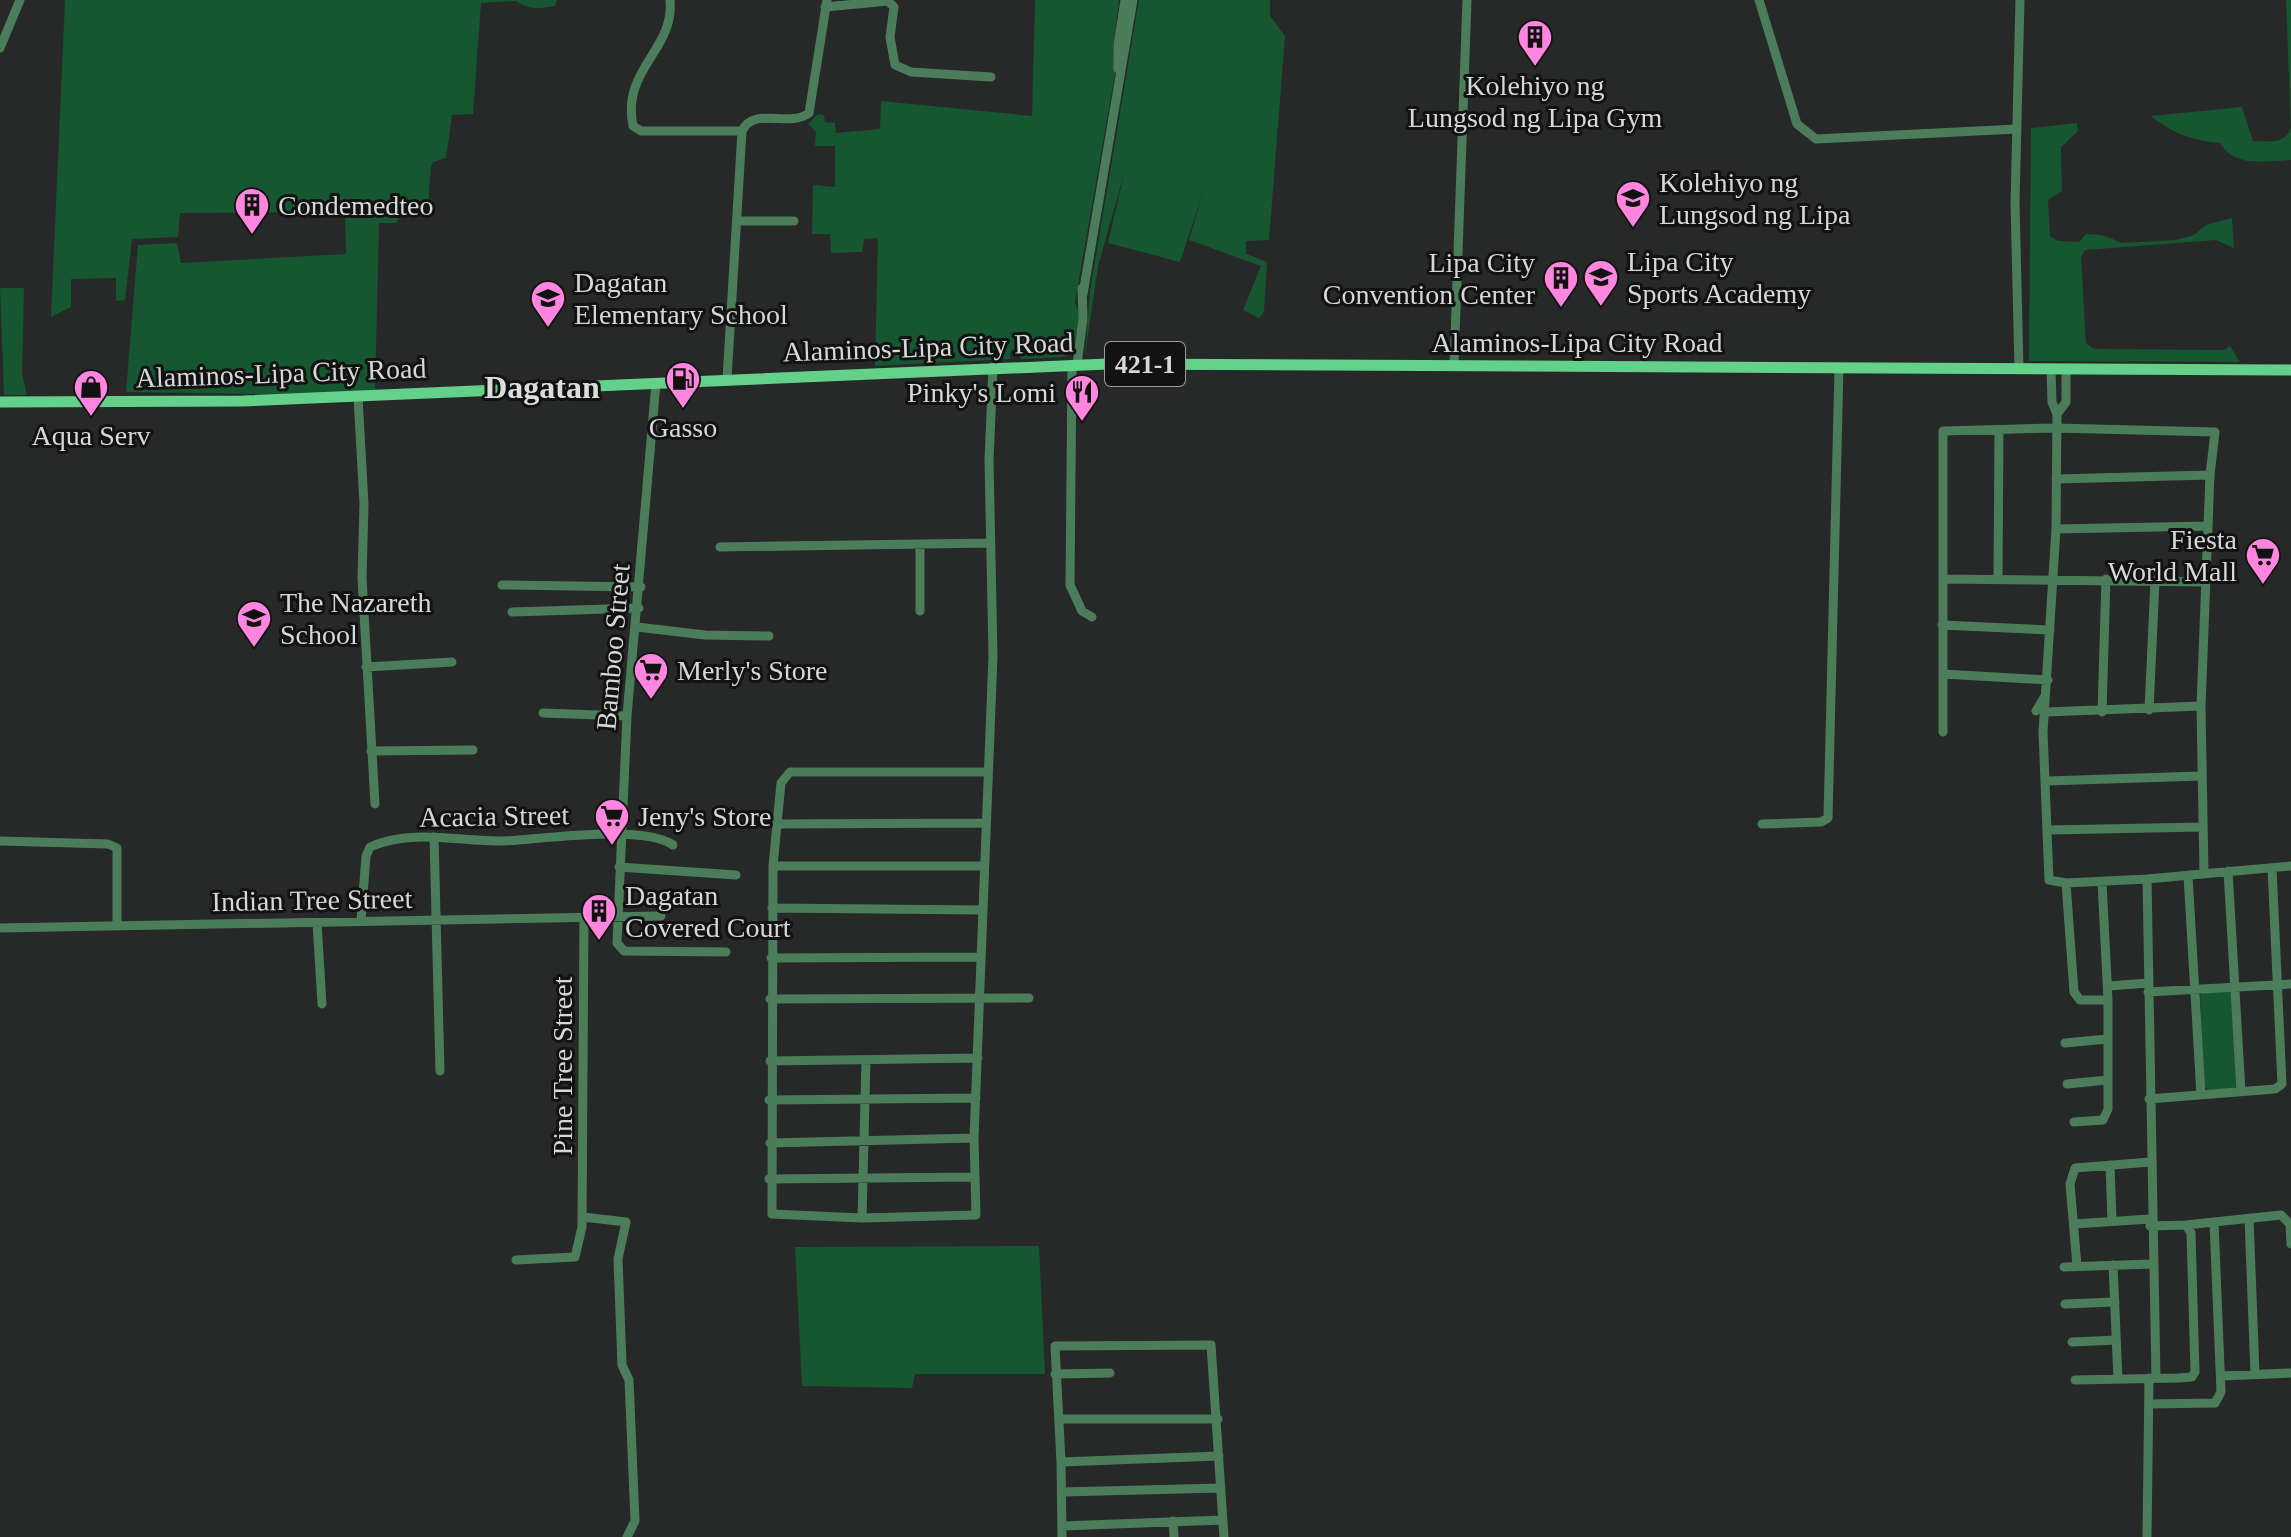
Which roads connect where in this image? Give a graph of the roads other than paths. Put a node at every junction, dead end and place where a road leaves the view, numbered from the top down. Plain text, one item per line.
1 (20, 0) edge
2 (670, 0) edge
3 (1125, 0) edge
4 (1133, 0) edge
5 (1467, 0) edge
6 (1759, 0) edge
7 (2020, 0) edge
8 (826, 3) edge
9 (0, 48) edge
10 (991, 77) dead end
11 (1118, 80) junction
12 (2017, 129) junction
13 (742, 131) junction
14 (738, 221) junction
15 (794, 221) dead end
16 (1074, 365) junction
17 (1454, 365) junction
18 (993, 367) junction
19 (1839, 368) junction
20 (2019, 368) junction
21 (2051, 369) junction
22 (2066, 369) junction
23 (2291, 370) edge
24 (727, 379) junction
25 (656, 383) junction
26 (358, 397) junction
27 (0, 402) edge
28 (2057, 414) junction
29 (2055, 428) junction
30 (1999, 430) junction
31 (2210, 475) junction
32 (2056, 479) junction
33 (2208, 526) junction
34 (2056, 529) junction
35 (989, 543) junction
36 (920, 544) junction
37 (720, 547) dead end
38 (1944, 579) junction
39 (1998, 579) junction
40 (2054, 579) junction
41 (2106, 579) junction
42 (2155, 581) junction
43 (2206, 582) junction
44 (502, 585) dead end
45 (641, 587) junction
46 (639, 608) junction
47 (920, 611) dead end
48 (512, 612) dead end
49 (1092, 617) dead end
50 (1942, 625) junction
51 (637, 627) junction
52 (2050, 630) junction
53 (769, 636) dead end
54 (452, 662) dead end
55 (366, 667) junction
56 (1943, 674) junction
57 (2048, 680) junction
58 (2201, 706) junction
59 (2149, 710) junction
60 (2102, 712) junction
61 (543, 713) dead end
62 (2039, 714) junction
63 (627, 716) junction
64 (1943, 732) dead end
65 (473, 750) dead end
66 (371, 751) junction
67 (988, 772) junction
68 (2201, 776) junction
69 (2047, 781) junction
70 (375, 804) dead end
71 (985, 823) junction
72 (776, 824) junction
73 (1762, 824) dead end
74 (2202, 827) junction
75 (2049, 830) junction
76 (434, 837) junction
77 (620, 837) junction
78 (0, 841) edge
79 (673, 845) dead end
80 (773, 866) junction
81 (984, 866) junction
82 (2291, 866) edge
83 (619, 867) junction
84 (2272, 868) junction
85 (2228, 871) junction
86 (2204, 873) junction
87 (736, 875) dead end
88 (2188, 876) junction
89 (2147, 879) junction
90 (2102, 882) junction
91 (2066, 883) junction
92 (772, 908) junction
93 (982, 910) junction
94 (584, 916) junction
95 (617, 916) junction
96 (661, 916) dead end
97 (435, 920) junction
98 (361, 921) junction
99 (317, 923) junction
100 (117, 925) junction
101 (0, 928) edge
102 (726, 952) dead end
103 (981, 957) junction
104 (771, 958) junction
105 (2279, 984) junction
106 (2291, 984) edge
107 (2237, 985) junction
108 (2108, 986) junction
109 (2149, 988) junction
110 (2194, 990) junction
111 (1029, 998) dead end
112 (770, 999) junction
113 (2108, 1000) junction
114 (980, 1001) junction
115 (322, 1004) dead end
116 (2107, 1039) junction
117 (2065, 1043) dead end
118 (978, 1058) junction
119 (866, 1060) junction
120 (770, 1061) junction
121 (440, 1071) dead end
122 (2107, 1080) junction
123 (2067, 1084) dead end
124 (2241, 1092) junction
125 (2201, 1095) junction
126 (976, 1098) junction
127 (2149, 1099) junction
128 (769, 1100) junction
129 (865, 1101) junction
130 (2074, 1122) dead end
131 (974, 1138) junction
132 (770, 1143) junction
133 (864, 1143) junction
134 (2150, 1162) junction
135 (2110, 1165) junction
136 (975, 1177) junction
137 (769, 1179) junction
138 (863, 1179) junction
139 (583, 1217) junction
140 (862, 1218) junction
141 (2249, 1218) junction
142 (2112, 1221) junction
143 (2150, 1222) junction
144 (2214, 1222) junction
145 (2074, 1224) junction
146 (2186, 1225) junction
147 (2291, 1244) edge
148 (516, 1260) dead end
149 (2152, 1264) junction
150 (2113, 1265) junction
151 (2077, 1266) junction
152 (2064, 1267) dead end
153 (2115, 1302) junction
154 (2065, 1304) dead end
155 (2116, 1340) junction
156 (2072, 1342) dead end
157 (1110, 1373) dead end
158 (2291, 1373) edge
159 (1055, 1374) junction
160 (2255, 1374) junction
161 (2221, 1376) junction
162 (2152, 1378) junction
163 (2118, 1379) junction
164 (2075, 1380) dead end
165 (2149, 1404) junction
166 (1060, 1419) junction
167 (1218, 1419) junction
168 (1219, 1456) junction
169 (1061, 1462) junction
170 (1221, 1488) junction
171 (1062, 1492) junction
172 (1223, 1520) junction
173 (1173, 1521) junction
174 (1106, 1524) junction
175 (1062, 1532) edge
176 (627, 1537) edge
177 (1107, 1537) edge
178 (1174, 1537) edge
179 (1224, 1537) edge
180 (2147, 1537) edge

1 - 9 street
2 - 13 street
3 - 11 street
4 - 11 street
5 - 17 street
6 - 12 street
7 - 12 street
8 - 10 street
8 - 13 street
11 - 16 street
12 - 20 street
13 - 14 street
14 - 15 street
14 - 24 street
16 - 17 main road, Alaminos-Lipa City Road / 421-1
16 - 18 main road, Alaminos-Lipa City Road / 421-1
16 - 49 street
17 - 19 main road, Alaminos-Lipa City Road / 421-1
18 - 24 main road, Alaminos-Lipa City Road / 421-1
18 - 35 street
19 - 20 main road, Alaminos-Lipa City Road / 421-1
19 - 73 street
20 - 21 main road, Alaminos-Lipa City Road / 421-1
21 - 22 main road, Alaminos-Lipa City Road / 421-1
21 - 28 street
22 - 23 main road, Alaminos-Lipa City Road / 421-1
22 - 28 street
24 - 25 main road, Alaminos-Lipa City Road / 421-1
25 - 26 main road, Alaminos-Lipa City Road / 421-1
25 - 45 street, Bamboo Street
26 - 27 main road, Alaminos-Lipa City Road / 421-1
26 - 55 street
28 - 29 street
29 - 30 street
29 - 31 street
29 - 32 street
30 - 38 street
30 - 39 street
31 - 32 street
31 - 33 street
32 - 34 street
33 - 34 street
33 - 43 street
34 - 40 street
35 - 36 street
35 - 67 street
36 - 37 street
36 - 47 street
38 - 39 street
38 - 50 street
39 - 40 street
40 - 41 street
40 - 52 street
41 - 42 street
41 - 60 street
42 - 43 street
42 - 59 street
43 - 58 street
44 - 45 street
45 - 46 street, Bamboo Street
46 - 48 street
46 - 51 street, Bamboo Street
50 - 52 street
50 - 56 street
51 - 53 street
51 - 63 street, Bamboo Street
52 - 57 street
54 - 55 street
55 - 66 street
56 - 57 street
56 - 64 street
57 - 62 street
58 - 59 street
58 - 68 street
59 - 60 street
60 - 62 street
61 - 63 street
62 - 69 street
63 - 77 street, Bamboo Street
65 - 66 street
66 - 70 street
67 - 71 street
67 - 72 street
68 - 69 street
68 - 74 street
69 - 75 street
71 - 72 street
71 - 81 street
72 - 80 street
74 - 75 street
74 - 86 street
75 - 91 street
76 - 77 street, Acacia Street
76 - 97 street, Indian Tree Street
76 - 98 street, Acacia Street
77 - 79 street, Acacia Street
77 - 83 street, Bamboo Street
78 - 100 street
80 - 81 street
80 - 92 street
81 - 93 street
82 - 84 street
83 - 87 street
83 - 95 street, Bamboo Street
84 - 85 street
84 - 105 street
85 - 86 street
85 - 107 street
86 - 88 street
88 - 89 street
88 - 110 street
89 - 90 street
89 - 109 street
90 - 91 street
90 - 108 street
91 - 113 street
92 - 93 street
92 - 104 street
93 - 103 street
94 - 95 street, Indian Tree Street
94 - 97 street, Indian Tree Street
94 - 139 street, Pine Tree Street
95 - 96 street, Indian Tree Street
95 - 102 street, Bamboo Street
97 - 98 street, Indian Tree Street
97 - 121 street, Indian Tree Street
98 - 99 street, Indian Tree Street
99 - 100 street, Indian Tree Street
99 - 115 street
100 - 101 street, Indian Tree Street
103 - 104 street
103 - 114 street
104 - 112 street
105 - 106 street
105 - 107 street
105 - 124 street
107 - 110 street
107 - 124 street
108 - 109 street
108 - 113 street
109 - 110 street
109 - 127 street
110 - 125 street
111 - 114 street
112 - 114 street
112 - 120 street
113 - 116 street
114 - 118 street
116 - 117 street
116 - 122 street
118 - 119 street
118 - 126 street
119 - 120 street
119 - 129 street
120 - 128 street
122 - 123 street
122 - 130 street
124 - 125 street
125 - 127 street
126 - 129 street
126 - 131 street
127 - 134 street
128 - 129 street
128 - 132 street
129 - 133 street
131 - 133 street
131 - 136 street
132 - 133 street
132 - 137 street
133 - 138 street
134 - 135 street
134 - 143 street
135 - 142 street
135 - 145 street
136 - 138 street
136 - 140 street
137 - 138 street
137 - 140 street
138 - 140 street
139 - 148 street, Pine Tree Street
139 - 176 street
141 - 144 street
141 - 147 street
141 - 160 street
142 - 143 street
142 - 145 street
143 - 146 street
143 - 149 street
144 - 146 street
144 - 161 street
145 - 151 street
146 - 162 street
149 - 150 street
149 - 162 street
150 - 151 street
150 - 153 street
151 - 152 street
153 - 154 street
153 - 155 street
155 - 156 street
155 - 163 street
157 - 159 street
158 - 160 street
159 - 166 street
159 - 167 street
160 - 161 street
161 - 165 street
162 - 163 street
162 - 165 street
163 - 164 street
165 - 180 street
166 - 167 street
166 - 169 street
167 - 168 street
168 - 169 street
168 - 170 street
169 - 171 street
170 - 171 street
170 - 172 street
171 - 175 street
172 - 173 street
172 - 179 street
173 - 174 street
173 - 178 street
174 - 175 street
174 - 177 street

